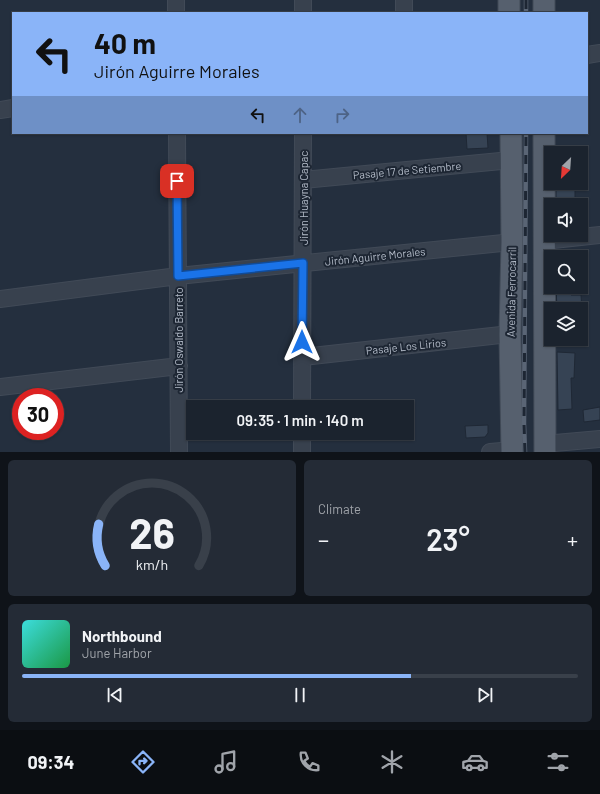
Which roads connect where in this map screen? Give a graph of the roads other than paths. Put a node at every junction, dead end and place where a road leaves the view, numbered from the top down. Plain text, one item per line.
1 (176, 0) edge
2 (303, 0) edge
3 (404, 0) edge
4 (509, 0) edge
5 (544, 0) edge
6 (176, 12) edge
7 (303, 12) edge
8 (404, 12) edge
9 (509, 12) edge
10 (544, 12) edge
11 (600, 53) edge
12 (588, 55) edge
13 (12, 108) edge
14 (0, 110) edge
15 (177, 134) edge
16 (303, 134) edge
17 (511, 134) edge
18 (544, 134) edge
19 (511, 160) junction
20 (303, 180) junction
21 (544, 198) edge
22 (600, 235) edge
23 (588, 236) edge
24 (512, 242) junction
25 (544, 242) edge
26 (303, 263) junction
27 (178, 276) junction
28 (0, 299) edge
29 (510, 334) junction
30 (302, 357) junction
31 (179, 366) junction
32 (0, 387) edge
33 (302, 400) edge
34 (600, 439) edge
35 (302, 440) edge
36 (544, 448) edge
37 (512, 451) edge
38 (179, 452) edge
39 (302, 452) edge
40 (490, 452) edge

1 - 6 street
2 - 7 street
3 - 8 street
4 - 9 main road
5 - 10 main road
11 - 12 street
13 - 14 street
15 - 27 street, Jirón Oswaldo Barreto
16 - 20 street, Jirón Huayna Capac
17 - 19 main road, Avenida Ferrocarril
18 - 21 main road
19 - 20 street, Pasaje 17 de Setiembre
19 - 24 main road, Avenida Ferrocarril
20 - 26 street, Jirón Huayna Capac
22 - 23 street
24 - 26 street, Jirón Aguirre Morales
24 - 29 main road, Avenida Ferrocarril
25 - 36 main road
26 - 27 street, Jirón Aguirre Morales
26 - 30 street, Jirón Huayna Capac
27 - 28 street, Jirón Aguirre Morales
27 - 31 street, Jirón Oswaldo Barreto
29 - 30 street, Pasaje Los Lirios
29 - 37 main road, Avenida Ferrocarril
30 - 33 street, Jirón Huayna Capac
31 - 32 street
31 - 38 street, Jirón Oswaldo Barreto
34 - 36 street
35 - 39 street
37 - 40 street

